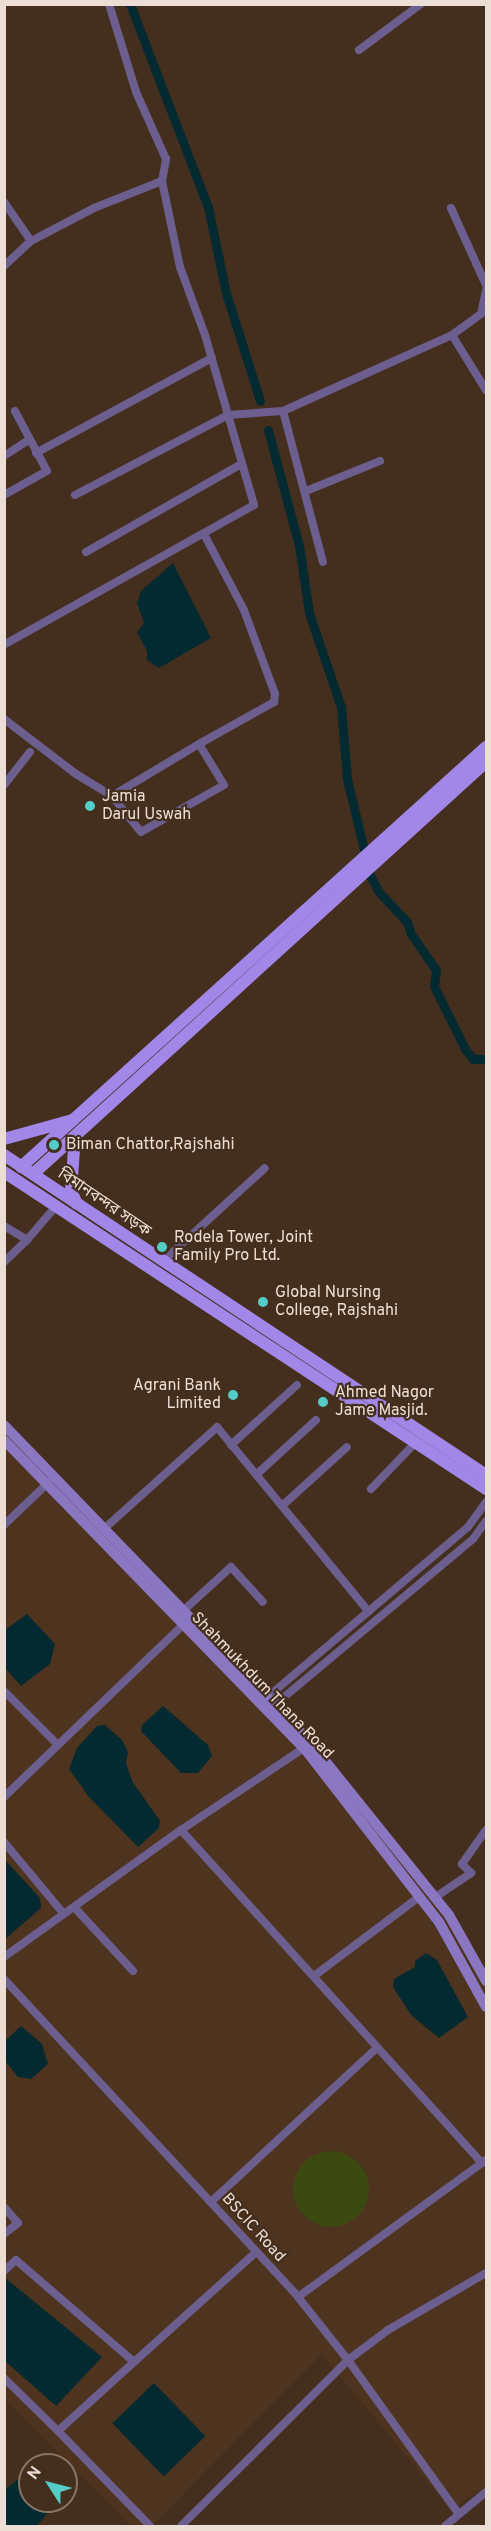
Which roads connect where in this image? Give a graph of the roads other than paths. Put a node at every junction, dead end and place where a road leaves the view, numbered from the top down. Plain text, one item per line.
1 (109, 4) edge
2 (421, 4) edge
3 (359, 50) dead end
4 (162, 181) junction
5 (4, 202) edge
6 (451, 208) dead end
7 (31, 241) junction
8 (4, 266) edge
9 (486, 285) edge
10 (486, 291) edge
11 (452, 335) junction
12 (212, 358) junction
13 (486, 390) edge
14 (15, 411) dead end
15 (283, 411) junction
16 (228, 415) junction
17 (29, 440) junction
18 (36, 453) junction
19 (4, 456) edge
20 (380, 461) dead end
21 (240, 465) junction
22 (306, 491) junction
23 (4, 495) edge
24 (75, 495) dead end
25 (204, 534) junction
26 (86, 552) dead end
27 (323, 562) dead end
28 (4, 645) edge
29 (4, 719) edge
30 (199, 744) junction
31 (486, 747) edge
32 (30, 752) dead end
33 (486, 762) edge
34 (4, 785) edge
35 (112, 796) junction
36 (378, 854) junction
37 (357, 873) junction
38 (77, 1119) junction
39 (75, 1136) junction
40 (4, 1139) edge
41 (4, 1155) edge
42 (21, 1167) junction
43 (265, 1168) dead end
44 (4, 1172) edge
45 (33, 1174) junction
46 (77, 1204) junction
47 (56, 1206) junction
48 (4, 1226) edge
49 (27, 1240) junction
50 (4, 1262) edge
51 (162, 1262) junction
52 (297, 1385) dead end
53 (316, 1420) dead end
54 (4, 1425) edge
55 (4, 1440) edge
56 (416, 1442) junction
57 (231, 1445) junction
58 (347, 1447) dead end
59 (257, 1474) junction
60 (486, 1475) edge
61 (51, 1481) junction
62 (372, 1489) dead end
63 (486, 1489) edge
64 (486, 1502) edge
65 (283, 1505) junction
66 (486, 1521) edge
67 (4, 1525) edge
68 (105, 1528) junction
69 (263, 1602) dead end
70 (369, 1612) junction
71 (188, 1613) junction
72 (182, 1625) junction
73 (4, 1691) edge
74 (269, 1703) junction
75 (58, 1745) junction
76 (304, 1748) junction
77 (4, 1797) edge
78 (182, 1830) junction
79 (486, 1830) edge
80 (4, 1842) edge
81 (420, 1896) junction
82 (434, 1898) junction
83 (74, 1907) junction
84 (63, 1913) junction
85 (4, 1957) edge
86 (133, 1971) dead end
87 (314, 1976) junction
88 (4, 1979) edge
89 (486, 1981) edge
90 (486, 2007) edge
91 (377, 2048) junction
92 (484, 2162) edge
93 (211, 2202) junction
94 (4, 2207) edge
95 (4, 2234) edge
96 (256, 2252) junction
97 (4, 2271) edge
98 (486, 2273) edge
99 (298, 2297) junction
100 (348, 2360) junction
101 (134, 2362) junction
102 (4, 2378) edge
103 (58, 2432) junction
104 (486, 2492) edge
105 (458, 2513) junction
106 (150, 2526) edge
107 (181, 2526) edge
108 (445, 2526) edge

1 - 4 street
2 - 3 street
4 - 7 street
4 - 12 street
5 - 7 street
6 - 9 street
7 - 8 street
10 - 11 street
11 - 13 street
11 - 15 street
12 - 16 street
12 - 18 street
14 - 17 street
15 - 16 street
15 - 22 street
16 - 21 street
16 - 24 street
17 - 18 street
17 - 19 street
18 - 23 street
20 - 22 street
21 - 25 street
21 - 26 street
22 - 27 street
25 - 28 street
25 - 30 street
29 - 35 street
30 - 35 street
30 - 35 street
31 - 36 main road
32 - 34 street
33 - 36 main road
36 - 37 main road
37 - 38 main road
37 - 39 main road
38 - 40 main road
38 - 42 main road
39 - 45 main road
39 - 46 main road
41 - 42 main road, বিমানবন্দর সড়ক
42 - 45 main road, বিমানবন্দর সড়ক
43 - 51 street
44 - 47 main road, বিমানবন্দর সড়ক
45 - 46 main road, বিমানবন্দর সড়ক
46 - 51 main road, বিমানবন্দর সড়ক
47 - 49 street
47 - 56 main road, বিমানবন্দর সড়ক
48 - 49 street
49 - 50 street
51 - 60 main road, বিমানবন্দর সড়ক
52 - 57 street
53 - 59 street
54 - 61 main road, Shahmukhdum Thana Road
55 - 61 main road, Shahmukhdum Thana Road
56 - 62 street
56 - 63 main road, বিমানবন্দর সড়ক
57 - 59 street
57 - 68 street
58 - 65 street
59 - 65 street
61 - 67 street
61 - 68 main road, Shahmukhdum Thana Road
61 - 72 main road, Shahmukhdum Thana Road
64 - 70 street
65 - 70 street
66 - 74 street
68 - 71 main road, Shahmukhdum Thana Road
69 - 71 street
70 - 74 street
71 - 72 street
71 - 74 main road, Shahmukhdum Thana Road
72 - 74 main road, Shahmukhdum Thana Road
72 - 75 street
73 - 75 street
74 - 76 main road, Shahmukhdum Thana Road
74 - 82 main road, Shahmukhdum Thana Road
75 - 77 street
76 - 78 street
76 - 81 main road, Shahmukhdum Thana Road
78 - 83 street
78 - 87 street
79 - 82 street
80 - 84 street
81 - 87 street
81 - 90 main road, Shahmukhdum Thana Road
82 - 89 main road, Shahmukhdum Thana Road
83 - 84 street
83 - 86 street
84 - 85 street
87 - 91 street
88 - 93 street, BSCIC Road
91 - 92 street
91 - 93 street
92 - 99 street
93 - 96 street, BSCIC Road
94 - 95 street
96 - 99 street, BSCIC Road
96 - 101 street
97 - 101 street
98 - 100 street
99 - 100 street, BSCIC Road
100 - 105 street, BSCIC Road
100 - 107 street
101 - 103 street
102 - 103 street
103 - 106 street
104 - 105 street
105 - 108 street

